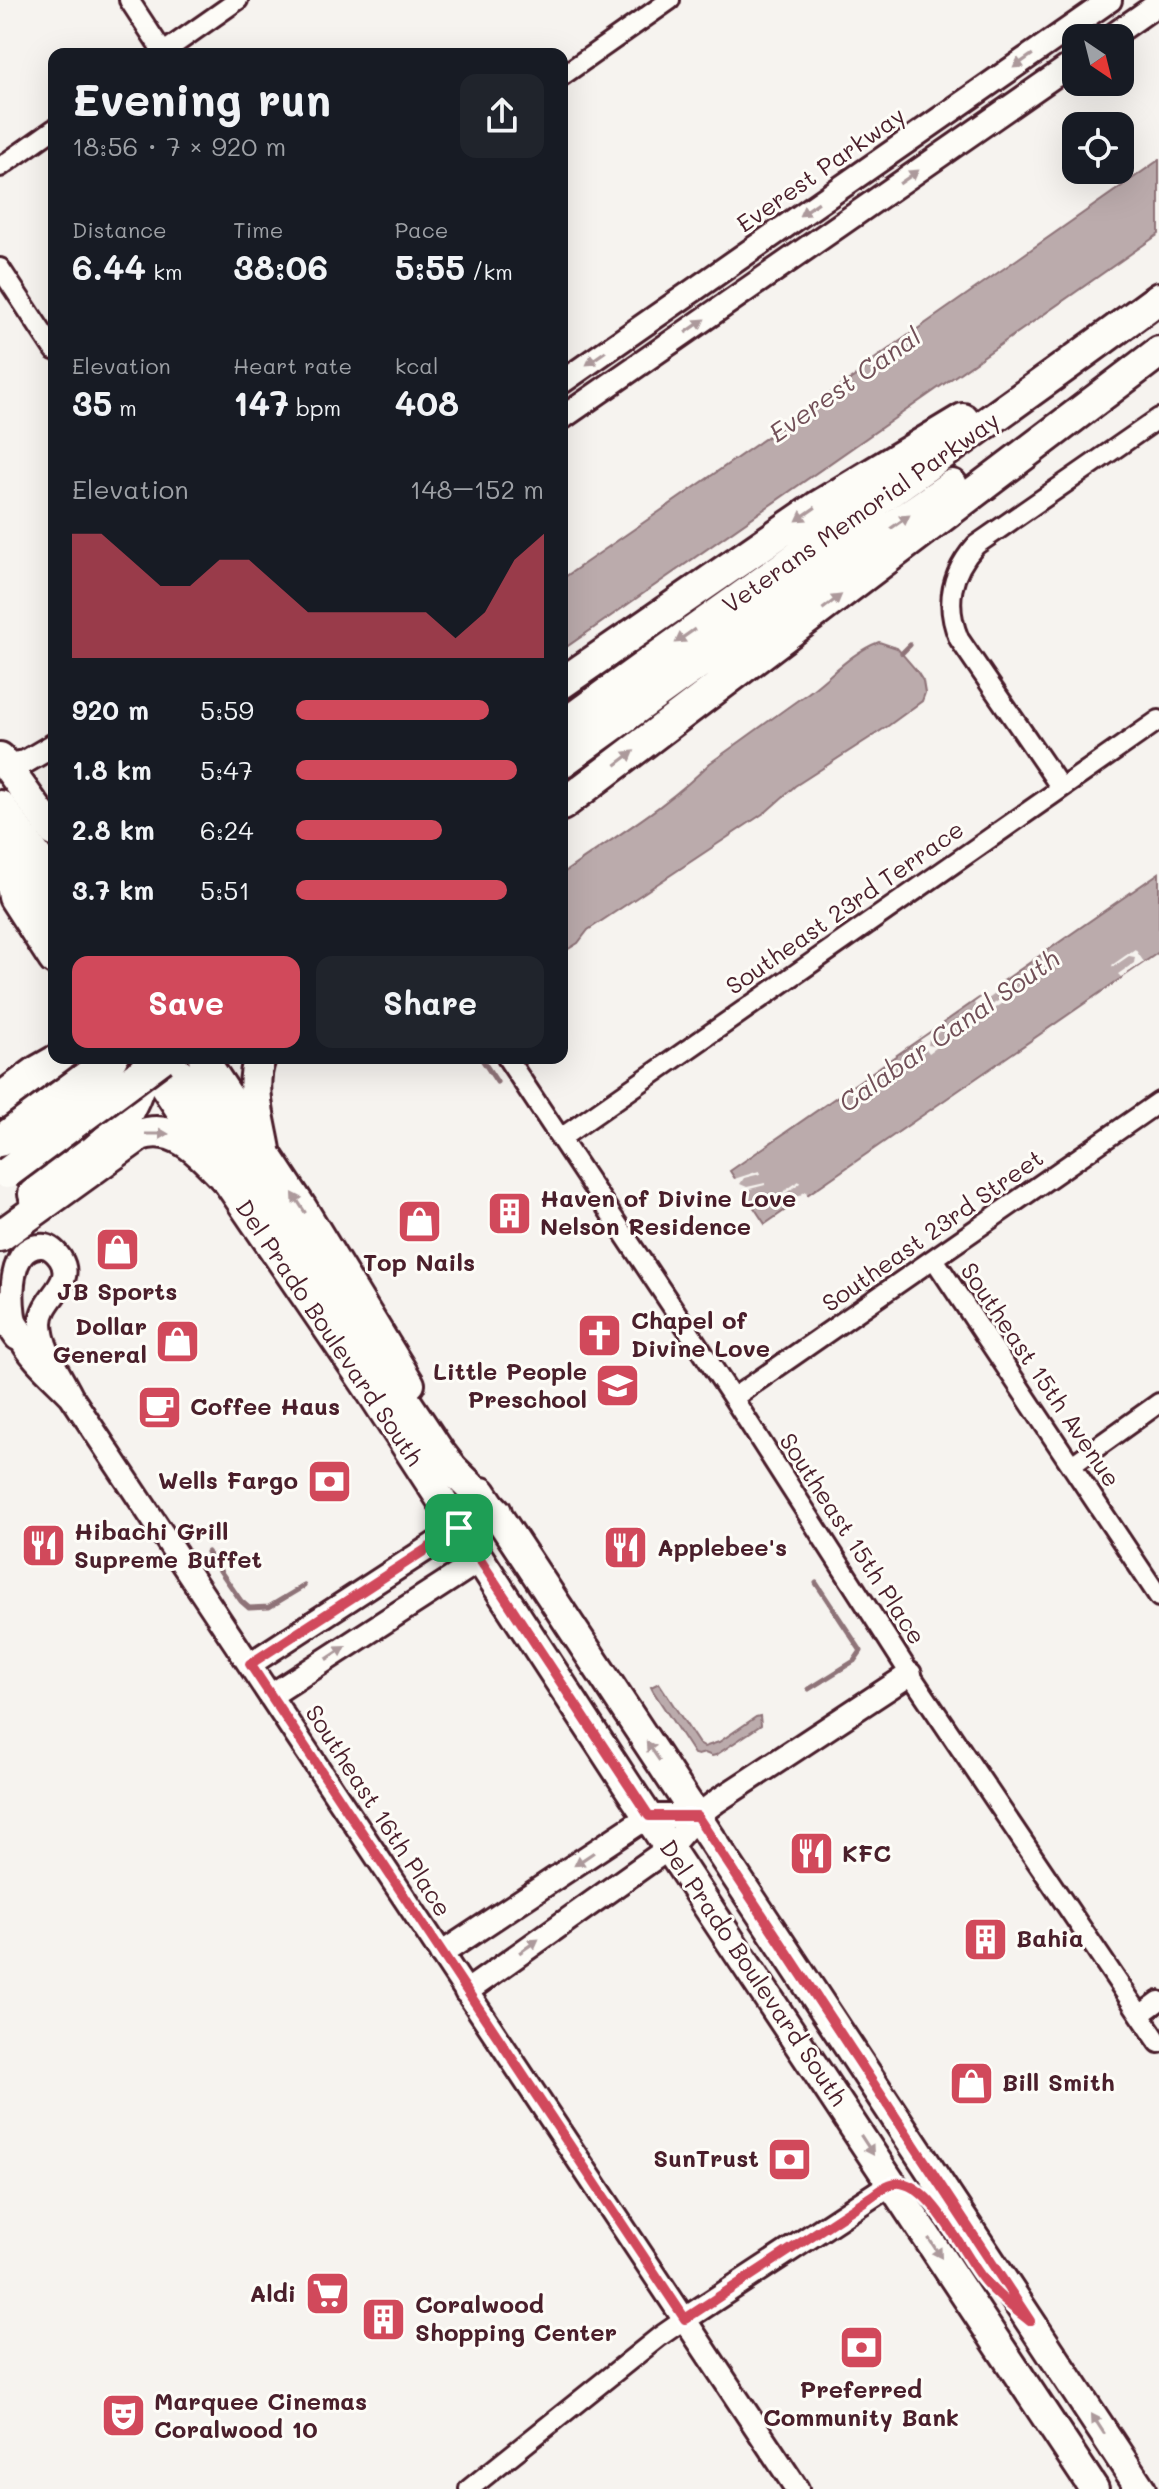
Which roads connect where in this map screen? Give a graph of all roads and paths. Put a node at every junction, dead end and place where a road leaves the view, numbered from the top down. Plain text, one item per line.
1 (129, 0) edge
2 (238, 0) edge
3 (670, 0) edge
4 (1110, 0) edge
5 (1159, 3) edge
6 (1129, 24) edge
7 (159, 48) edge
8 (169, 48) edge
9 (1062, 71) edge
10 (568, 72) edge
11 (48, 133) edge
12 (0, 167) edge
13 (748, 252) junction
14 (0, 268) edge
15 (765, 277) junction
16 (1159, 298) edge
17 (48, 341) edge
18 (1159, 343) edge
19 (1159, 352) edge
20 (568, 378) edge
21 (568, 414) edge
22 (1159, 418) edge
23 (568, 679) edge
24 (1159, 720) edge
25 (568, 722) edge
26 (48, 749) edge
27 (568, 758) edge
28 (3, 761) edge
29 (1061, 788) junction
30 (568, 800) edge
31 (0, 806) edge
32 (48, 824) edge
33 (2, 842) edge
34 (48, 873) edge
35 (48, 911) edge
36 (48, 950) edge
37 (48, 1063) edge
38 (104, 1064) edge
39 (152, 1064) edge
40 (155, 1064) edge
41 (159, 1064) edge
42 (162, 1064) edge
43 (207, 1064) edge
44 (258, 1064) edge
45 (511, 1064) edge
46 (175, 1099) joint
47 (0, 1101) edge
48 (1159, 1102) edge
49 (561, 1138) junction
50 (0, 1141) edge
51 (265, 1150) junction
52 (4, 1175) edge
53 (225, 1178) junction
54 (32, 1196) junction
55 (0, 1220) edge
56 (0, 1236) edge
57 (934, 1259) junction
58 (0, 1307) edge
59 (19, 1335) junction
60 (71, 1396) junction
61 (733, 1398) junction
62 (1159, 1403) edge
63 (1072, 1465) junction
64 (496, 1512) junction
65 (459, 1528) junction
66 (480, 1560) junction
67 (1159, 1597) edge
68 (250, 1664) junction
69 (910, 1674) junction
70 (270, 1696) junction
71 (649, 1816) junction
72 (697, 1816) junction
73 (669, 1848) junction
74 (441, 1954) junction
75 (466, 1992) junction
76 (1159, 2001) edge
77 (1140, 2015) junction
78 (1159, 2043) edge
79 (892, 2183) junction
80 (685, 2319) junction
81 (1030, 2321) junction
82 (1094, 2488) edge
83 (469, 2489) edge
84 (797, 2489) edge
85 (1141, 2489) edge

1 - 7 street
2 - 8 street
3 - 10 street
4 -> 13 street, Everest Parkway
5 - 6 street
15 -> 9 street
11 - 12 street
13 - 15 street
13 -> 20 street, Everest Parkway
14 - 17 street
21 -> 15 street
16 -> 23 highway
16 -> 25 highway, Veterans Memorial Parkway
27 -> 18 highway, Veterans Memorial Parkway
30 -> 19 highway
22 - 29 street
24 - 29 street, Southeast 23rd Terrace
26 - 28 street
28 - 32 main road
29 - 49 street, Southeast 23rd Terrace
31 - 34 highway
33 - 35 main road
33 - 36 highway
37 - 47 highway
38 - 50 highway, bridge
39 - 52 highway, bridge
40 - 54 highway
41 - 46 highway
42 - 64 highway
43 - 51 main road, Del Prado Boulevard South
44 - 51 highway
45 - 49 street, Southeast 15th Place
46 - 53 main road, Del Prado Boulevard South
47 - 54 highway
48 - 57 street, Southeast 23rd Street
49 - 61 street, Southeast 15th Place
64 -> 51 main road, Del Prado Boulevard South
56 -> 53 highway
53 - 65 main road, Del Prado Boulevard South
54 - 55 highway
57 - 61 street, Southeast 23rd Street
57 - 63 street, Southeast 15th Avenue
58 - 59 highway
59 - 60 street
59 - 60 street, Southeast 16th Place
60 - 68 street, Southeast 16th Place
61 - 69 street, Southeast 15th Place
62 - 63 street
63 - 67 street, Southeast 15th Avenue
72 -> 64 main road, Del Prado Boulevard South
65 - 66 main road, Del Prado Boulevard South
65 - 68 street
70 -> 66 street
66 - 71 main road, Del Prado Boulevard South
68 - 70 street, Southeast 16th Place
69 - 72 street
69 - 77 street, Southeast 15th Place
70 - 74 street, Southeast 16th Place
71 - 72 street
71 - 73 main road, Del Prado Boulevard South
71 -> 74 street
72 - 73 street
72 - 81 main road, Del Prado Boulevard South
75 -> 73 street
73 -> 79 main road, Del Prado Boulevard South
74 - 75 street, Southeast 16th Place
75 - 80 street, Southeast 16th Place
76 - 77 street
77 - 78 street, Southeast 15th Place
79 - 80 street
79 - 81 main road
79 -> 82 main road, Del Prado Boulevard South
80 - 83 street
80 - 84 street, Southeast 16th Place
85 -> 81 main road, Del Prado Boulevard South

